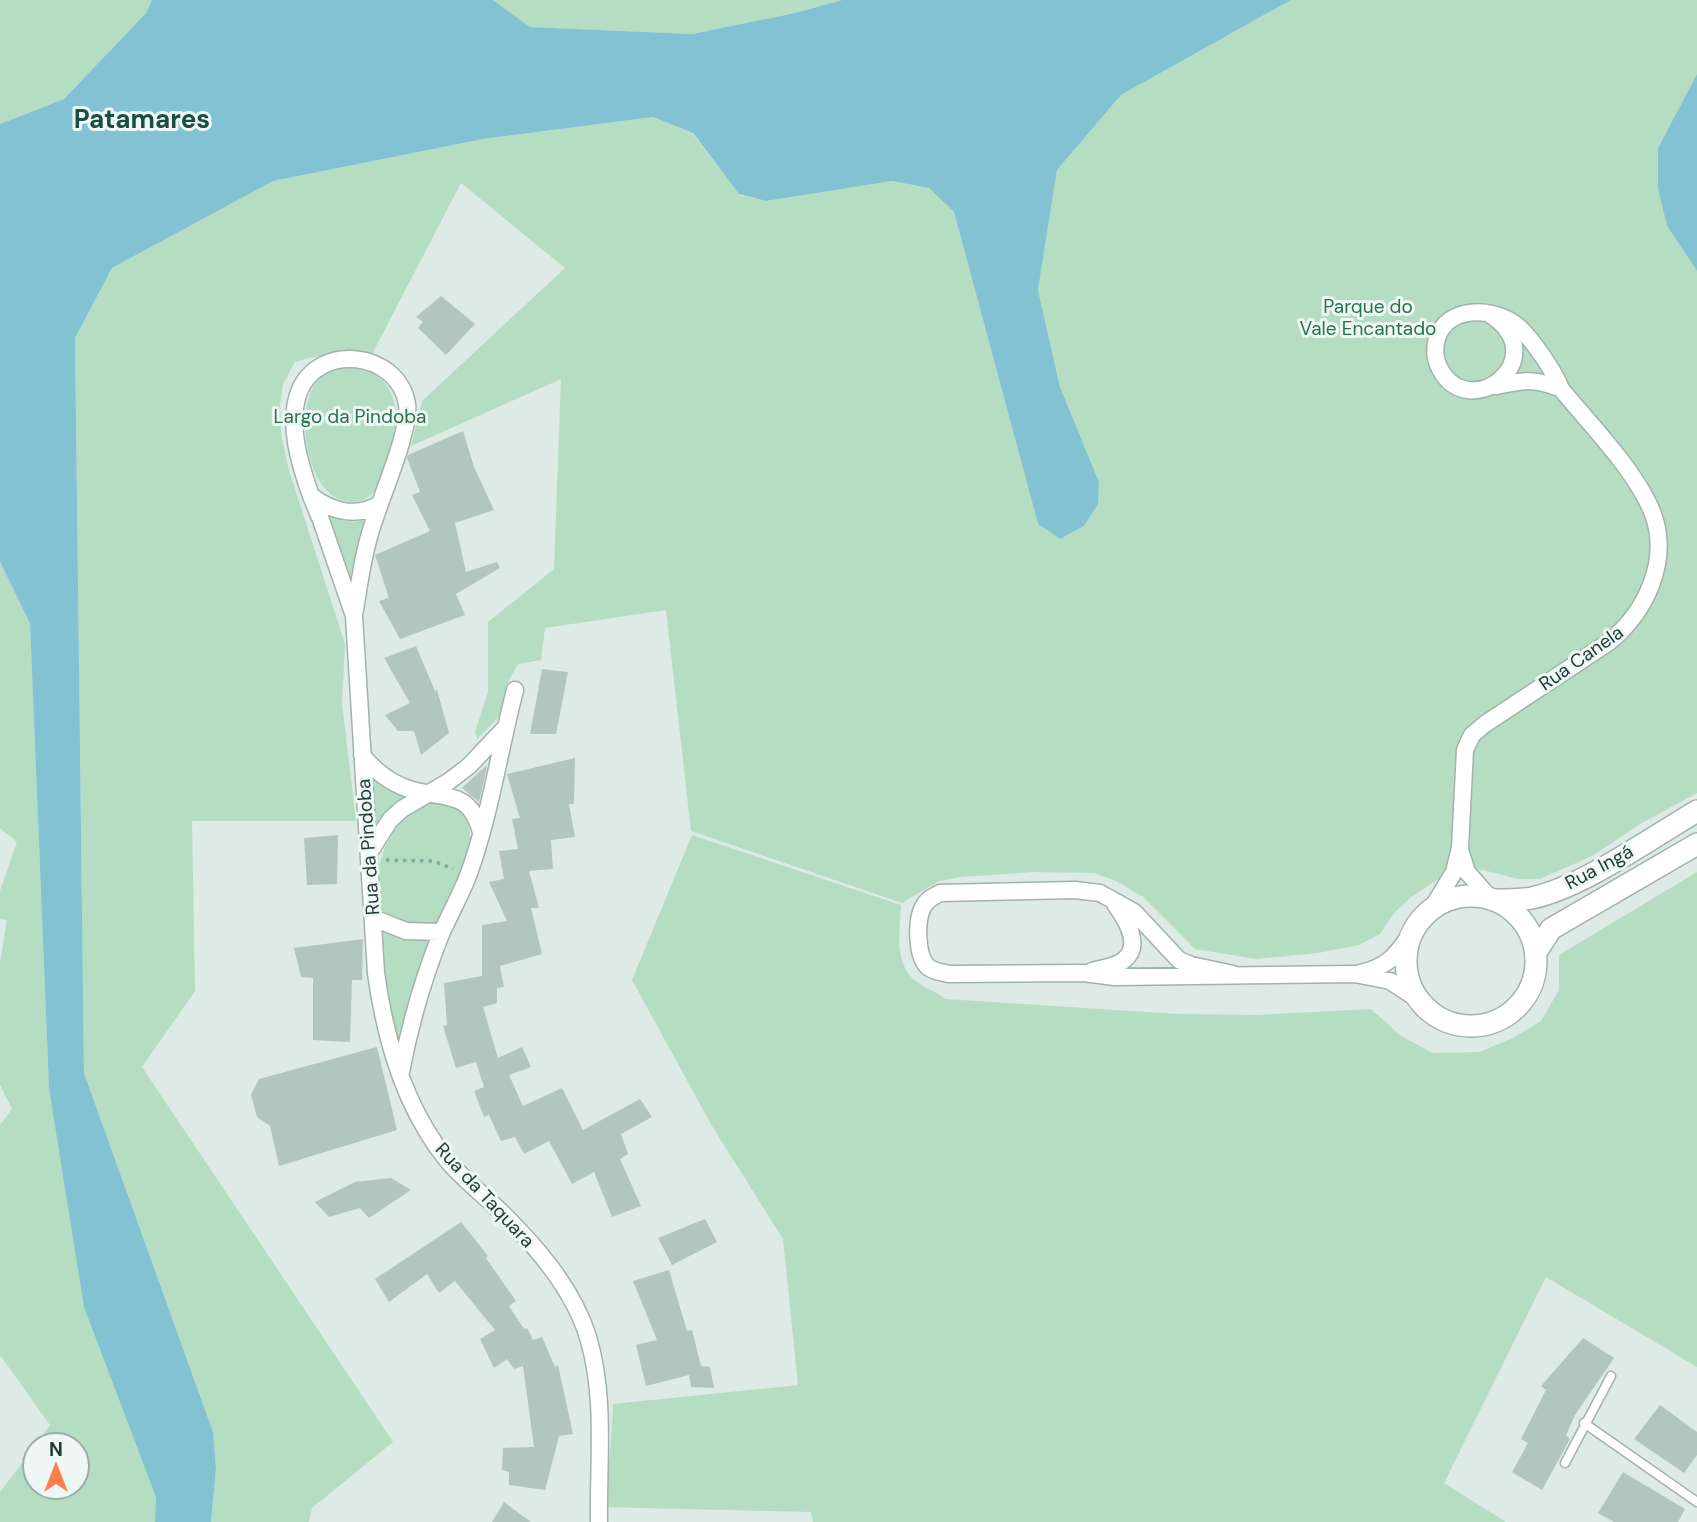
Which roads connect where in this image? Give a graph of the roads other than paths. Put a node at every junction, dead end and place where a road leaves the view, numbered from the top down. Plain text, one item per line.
1 (1491, 315) junction
2 (1490, 387) junction
3 (1561, 388) junction
4 (311, 496) junction
5 (378, 505) junction
6 (354, 616) junction
7 (515, 690) dead end
8 (505, 727) junction
9 (362, 755) junction
10 (433, 793) junction
11 (1697, 811) edge
12 (481, 832) junction
13 (1697, 844) edge
14 (1460, 848) junction
15 (370, 857) junction
16 (1111, 898) junction
17 (1492, 900) junction
18 (1432, 910) junction
19 (373, 918) junction
20 (442, 932) junction
21 (1411, 934) junction
22 (1536, 952) junction
23 (1083, 973) junction
24 (1233, 974) junction
25 (1354, 974) junction
26 (1419, 1000) junction
27 (400, 1075) junction
28 (1611, 1376) dead end
29 (1584, 1423) junction
30 (1565, 1464) dead end
31 (599, 1502) junction
32 (1697, 1502) edge
33 (590, 1522) edge
34 (599, 1522) edge

1 - 2 street
1 - 2 street
1 - 3 street, Rua Canela
2 - 3 street
3 - 14 street, Rua Canela
4 - 5 street
4 - 5 street, Rua da Pindoba
4 - 6 street, Rua da Pindoba
5 - 6 street, Rua da Pindoba
6 - 9 street, Rua da Pindoba
7 - 8 street
8 - 10 street
8 - 12 street
9 - 10 street
9 - 15 street, Rua da Pindoba
10 - 12 street
10 - 15 street
11 - 17 street, Rua Ingá
12 - 20 street
13 - 22 street, Rua Ingá
14 - 17 street, Rua Canela
14 - 18 street, Rua Canela
15 - 19 street, Rua da Pindoba
16 - 23 street
16 - 23 street
16 - 24 street
17 - 18 street
17 - 22 street
18 - 21 street
19 - 20 street
19 - 27 street, Rua da Pindoba
20 - 27 street
21 - 25 street
21 - 26 street
22 - 26 street
23 - 24 street
24 - 25 street
25 - 26 street
27 - 31 street, Rua da Taquara
28 - 29 lane
29 - 30 lane
29 - 32 lane
31 - 33 street
31 - 34 street, Rua da Taquara

